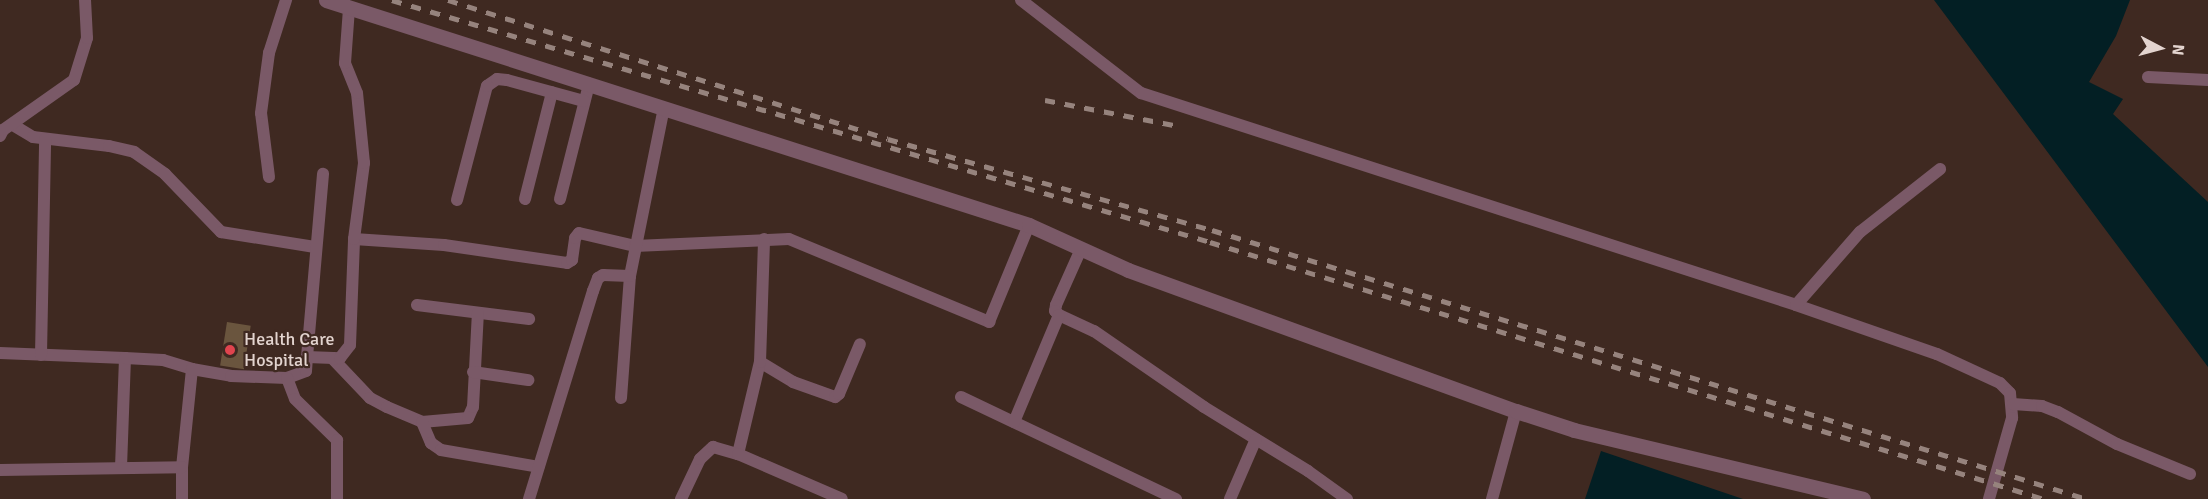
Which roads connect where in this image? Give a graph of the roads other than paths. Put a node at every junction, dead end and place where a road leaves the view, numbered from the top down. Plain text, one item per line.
1 (86, 0) edge
2 (286, 0) edge
3 (326, 0) edge
4 (1021, 0) edge
5 (350, 8) junction
6 (2148, 76) dead end
7 (2208, 80) edge
8 (589, 84) junction
9 (552, 92) junction
10 (584, 101) junction
11 (664, 108) junction
12 (4, 130) edge
13 (45, 139) junction
14 (1940, 169) dead end
15 (323, 174) dead end
16 (269, 177) dead end
17 (525, 199) dead end
18 (560, 199) dead end
19 (457, 200) dead end
20 (1029, 225) junction
21 (354, 239) junction
22 (764, 239) junction
23 (635, 246) junction
24 (315, 248) junction
25 (1081, 249) junction
26 (630, 276) junction
27 (417, 304) dead end
28 (1796, 305) junction
29 (478, 313) junction
30 (1059, 315) junction
31 (529, 319) dead end
32 (860, 344) dead end
33 (0, 353) edge
34 (41, 355) junction
35 (307, 357) junction
36 (125, 358) junction
37 (333, 359) junction
38 (760, 362) junction
39 (192, 369) junction
40 (473, 372) junction
41 (287, 378) junction
42 (528, 380) dead end
43 (961, 397) dead end
44 (621, 398) dead end
45 (2013, 404) junction
46 (1516, 411) junction
47 (422, 422) junction
48 (1014, 422) junction
49 (1256, 439) junction
50 (738, 454) junction
51 (182, 467) junction
52 (539, 467) junction
53 (121, 468) junction
54 (0, 470) edge
55 (2190, 474) dead end
56 (182, 499) edge
57 (337, 499) edge
58 (529, 499) edge
59 (681, 499) edge
60 (842, 499) edge
61 (1176, 499) edge
62 (1230, 499) edge
63 (1347, 499) edge
64 (1492, 499) edge
65 (1863, 499) edge
66 (1989, 499) edge

1 - 12 street
2 - 16 street
3 - 5 street
4 - 28 street
5 - 8 street
5 - 21 street
6 - 7 street
8 - 10 street
8 - 11 street
9 - 10 street
9 - 17 street
9 - 19 street
10 - 18 street
11 - 20 street
11 - 23 street
12 - 13 street
13 - 24 street
13 - 34 street
14 - 28 street
15 - 24 street
20 - 22 street
20 - 25 street
21 - 23 street
21 - 37 street
22 - 23 street
22 - 38 street
23 - 26 street
24 - 35 street
25 - 30 street
25 - 46 street
26 - 44 street
26 - 52 street
27 - 29 street
28 - 45 street
29 - 31 street
29 - 40 street
30 - 48 street
30 - 49 street
32 - 38 street
33 - 34 street
34 - 36 street
35 - 37 street
35 - 41 street
36 - 39 street
36 - 53 street
37 - 47 street
38 - 50 street
39 - 41 street
39 - 51 street
40 - 42 street
40 - 47 street
41 - 57 street
43 - 48 street
45 - 55 street
45 - 66 street
46 - 64 street
46 - 65 street
47 - 52 street
48 - 61 street
49 - 62 street
49 - 63 street
50 - 59 street
50 - 60 street
51 - 53 street
51 - 56 street
52 - 58 street
53 - 54 street

